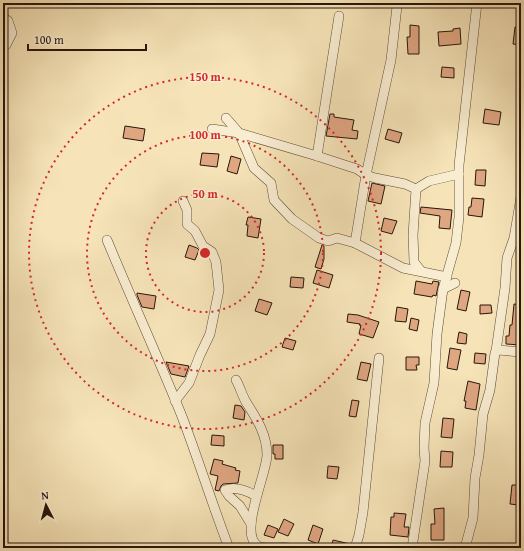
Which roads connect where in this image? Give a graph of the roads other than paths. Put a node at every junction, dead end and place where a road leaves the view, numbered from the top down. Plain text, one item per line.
1 (477, 4) edge
2 (397, 6) dead end
3 (339, 16) dead end
4 (3, 17) edge
5 (3, 46) edge
6 (226, 118) dead end
7 (212, 129) dead end
8 (239, 133) junction
9 (317, 156) junction
10 (459, 174) junction
11 (366, 175) junction
12 (416, 189) junction
13 (521, 197) edge
14 (183, 201) dead end
15 (107, 240) dead end
16 (354, 243) junction
17 (421, 271) junction
18 (447, 277) junction
19 (455, 283) dead end
20 (443, 289) junction
21 (496, 351) junction
22 (521, 352) edge
23 (379, 358) dead end
24 (236, 380) dead end
25 (175, 401) junction
26 (256, 496) junction
27 (251, 524) junction
28 (229, 548) edge
29 (276, 548) edge
30 (291, 548) edge
31 (355, 548) edge
32 (412, 548) edge
33 (465, 548) edge

1 - 10 street
2 - 11 street
3 - 9 street
4 - 5 street
6 - 8 street
7 - 8 street
8 - 9 street
8 - 16 street
9 - 11 street
10 - 12 street
10 - 18 street
11 - 12 street
11 - 16 street
12 - 17 street
13 - 21 street
14 - 25 street
15 - 25 street
16 - 17 street
17 - 18 street
18 - 20 street
19 - 20 street
20 - 32 street
21 - 22 street
21 - 33 street
23 - 31 street
24 - 26 street
25 - 28 street
26 - 27 street
26 - 27 street
27 - 29 street
29 - 30 street

